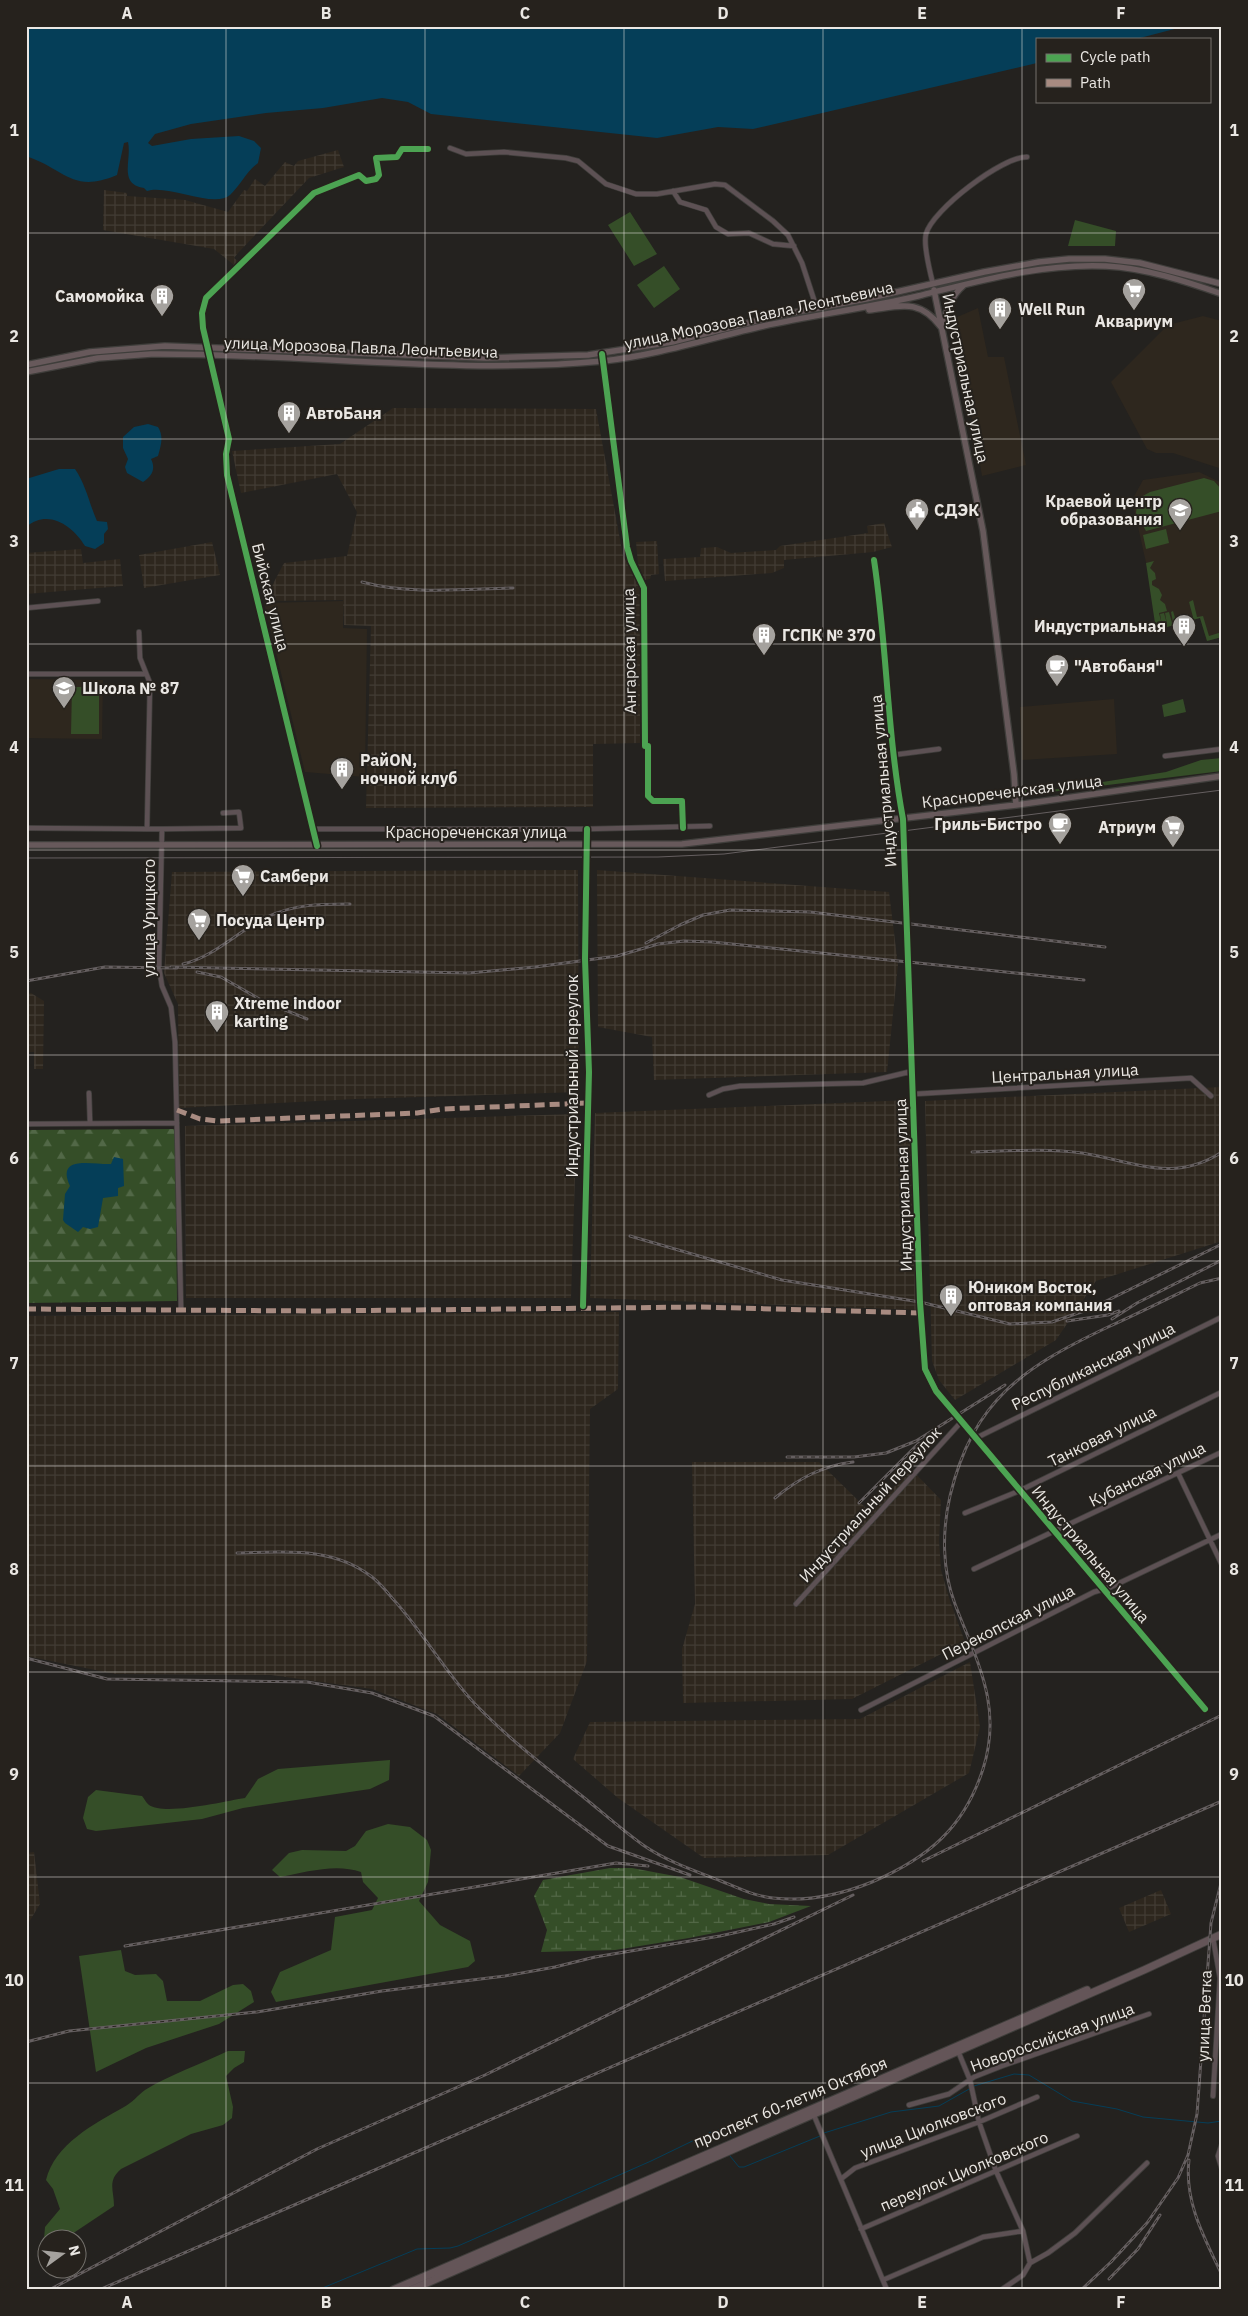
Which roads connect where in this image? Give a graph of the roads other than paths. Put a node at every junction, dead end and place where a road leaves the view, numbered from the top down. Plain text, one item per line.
1 (450, 148) dead end
2 (428, 149) dead end
3 (1027, 156) dead end
4 (673, 191) junction
5 (794, 246) junction
6 (982, 281) junction
7 (933, 284) junction
8 (1222, 284) edge
9 (934, 291) junction
10 (1222, 294) edge
11 (817, 309) junction
12 (852, 310) junction
13 (942, 329) junction
14 (207, 347) junction
15 (208, 355) junction
16 (602, 357) junction
17 (26, 365) edge
18 (26, 372) edge
19 (874, 560) dead end
20 (98, 601) dead end
21 (26, 608) edge
22 (139, 632) dead end
23 (26, 674) edge
24 (146, 674) junction
25 (939, 748) dead end
26 (1222, 749) edge
27 (893, 755) junction
28 (1165, 756) dead end
29 (1222, 776) edge
30 (1016, 805) junction
31 (223, 813) dead end
32 (903, 819) junction
33 (710, 826) dead end
34 (26, 828) edge
35 (683, 828) junction
36 (148, 829) junction
37 (162, 829) junction
38 (314, 829) junction
39 (587, 829) junction
40 (26, 845) edge
41 (162, 846) junction
42 (316, 846) junction
43 (587, 846) junction
44 (913, 1071) junction
45 (89, 1092) dead end
46 (914, 1094) junction
47 (709, 1095) dead end
48 (1211, 1096) dead end
49 (90, 1122) junction
50 (177, 1123) junction
51 (26, 1124) edge
52 (583, 1306) dead end
53 (181, 1308) dead end
54 (1222, 1317) edge
55 (1222, 1392) edge
56 (962, 1421) junction
57 (976, 1438) junction
58 (1222, 1452) edge
59 (1178, 1474) junction
60 (1019, 1491) junction
61 (965, 1513) dead end
62 (1054, 1532) junction
63 (1222, 1534) edge
64 (1210, 1540) junction
65 (1222, 1565) edge
66 (974, 1570) dead end
67 (1102, 1589) junction
68 (796, 1604) dead end
69 (1204, 1709) dead end
70 (861, 1710) dead end
71 (1222, 1934) edge
72 (1213, 1938) junction
73 (1200, 1943) junction
74 (1149, 2014) dead end
75 (958, 2051) junction
76 (970, 2081) junction
77 (1213, 2096) dead end
78 (1037, 2097) dead end
79 (909, 2106) dead end
80 (813, 2112) junction
81 (979, 2122) junction
82 (1077, 2136) dead end
83 (1222, 2144) edge
84 (1147, 2163) dead end
85 (1222, 2169) edge
86 (996, 2171) junction
87 (841, 2179) junction
88 (861, 2229) junction
89 (1023, 2231) junction
90 (1030, 2263) junction
91 (883, 2280) junction
92 (392, 2290) edge
93 (411, 2290) edge
94 (887, 2290) edge
95 (1001, 2290) edge

1 - 4 street
2 - 14 street, Бийская улица
3 - 7 street
4 - 5 street
4 - 5 street
5 - 11 street
6 - 9 main road, улица Морозова Павла Леонтьевича
6 - 10 main road, улица Морозова Павла Леонтьевича
6 - 13 main road
7 - 8 main road, улица Морозова Павла Леонтьевича
7 - 9 main road, Индустриальная улица
7 - 11 main road, улица Морозова Павла Леонтьевича
9 - 12 main road, улица Морозова Павла Леонтьевича
9 - 13 main road, Индустриальная улица
11 - 16 main road, улица Морозова Павла Леонтьевича
12 - 13 main road
12 - 16 main road, улица Морозова Павла Леонтьевича
13 - 30 main road, Индустриальная улица
14 - 15 street, Бийская улица
14 - 16 main road, улица Морозова Павла Леонтьевича
14 - 17 main road, улица Морозова Павла Леонтьевича
15 - 16 main road, улица Морозова Павла Леонтьевича
15 - 18 main road, улица Морозова Павла Леонтьевича
15 - 38 street, Бийская улица
16 - 35 street, Ангарская улица
19 - 27 street, Индустриальная улица
20 - 21 street
22 - 24 street
23 - 24 street
24 - 36 street
25 - 27 street
26 - 28 street
27 - 32 street, Индустриальная улица
29 - 30 main road, Краснореченская улица
30 - 32 main road, Краснореченская улица
31 - 37 street
32 - 43 main road, Краснореченская улица
32 - 44 street, Индустриальная улица
33 - 35 street
34 - 36 street
35 - 39 street
36 - 37 street
37 - 41 street, улица Урицкого
38 - 39 street
38 - 42 street, Бийская улица
39 - 43 street, Индустриальный переулок
40 - 41 main road, Краснореченская улица
41 - 42 main road, Краснореченская улица
41 - 50 street, улица Урицкого
42 - 43 main road, Краснореченская улица
43 - 52 street, Индустриальный переулок
44 - 46 street, Индустриальная улица
44 - 47 street
45 - 49 street
46 - 48 street, Центральная улица
46 - 56 street, Индустриальная улица
49 - 50 street
49 - 51 street
50 - 53 street, улица Урицкого
54 - 57 street, Республиканская улица
55 - 60 street, Танковая улица
56 - 57 street, Индустриальная улица
56 - 68 street, Индустриальный переулок
57 - 60 street, Индустриальная улица
58 - 59 street, Кубанская улица
59 - 62 street, Кубанская улица
59 - 64 street
60 - 61 street, Танковая улица
60 - 62 street, Индустриальная улица
62 - 66 street, Кубанская улица
62 - 67 street, Индустриальная улица
63 - 64 street, Перекопская улица
64 - 65 street
64 - 67 street, Перекопская улица
67 - 69 street, Индустриальная улица
67 - 70 street, Перекопская улица
71 - 72 highway, проспект 60-летия Октября
72 - 73 highway, проспект 60-летия Октября
72 - 77 street, улица Ветка
73 - 75 highway, проспект 60-летия Октября
73 - 80 highway, проспект 60-летия Октября
74 - 76 street, Новороссийская улица
75 - 76 street
75 - 80 highway, проспект 60-летия Октября
76 - 79 street, Новороссийская улица
76 - 81 street
78 - 81 street, улица Циолковского
80 - 87 street
80 - 92 highway, проспект 60-летия Октября
80 - 93 highway, проспект 60-летия Октября
81 - 86 street
81 - 87 street, улица Циолковского
82 - 86 street, переулок Циолковского
83 - 85 street
84 - 90 street
86 - 88 street, переулок Циолковского
86 - 89 street
87 - 88 street
88 - 91 street
89 - 90 street
89 - 91 street
90 - 95 street
91 - 94 street

